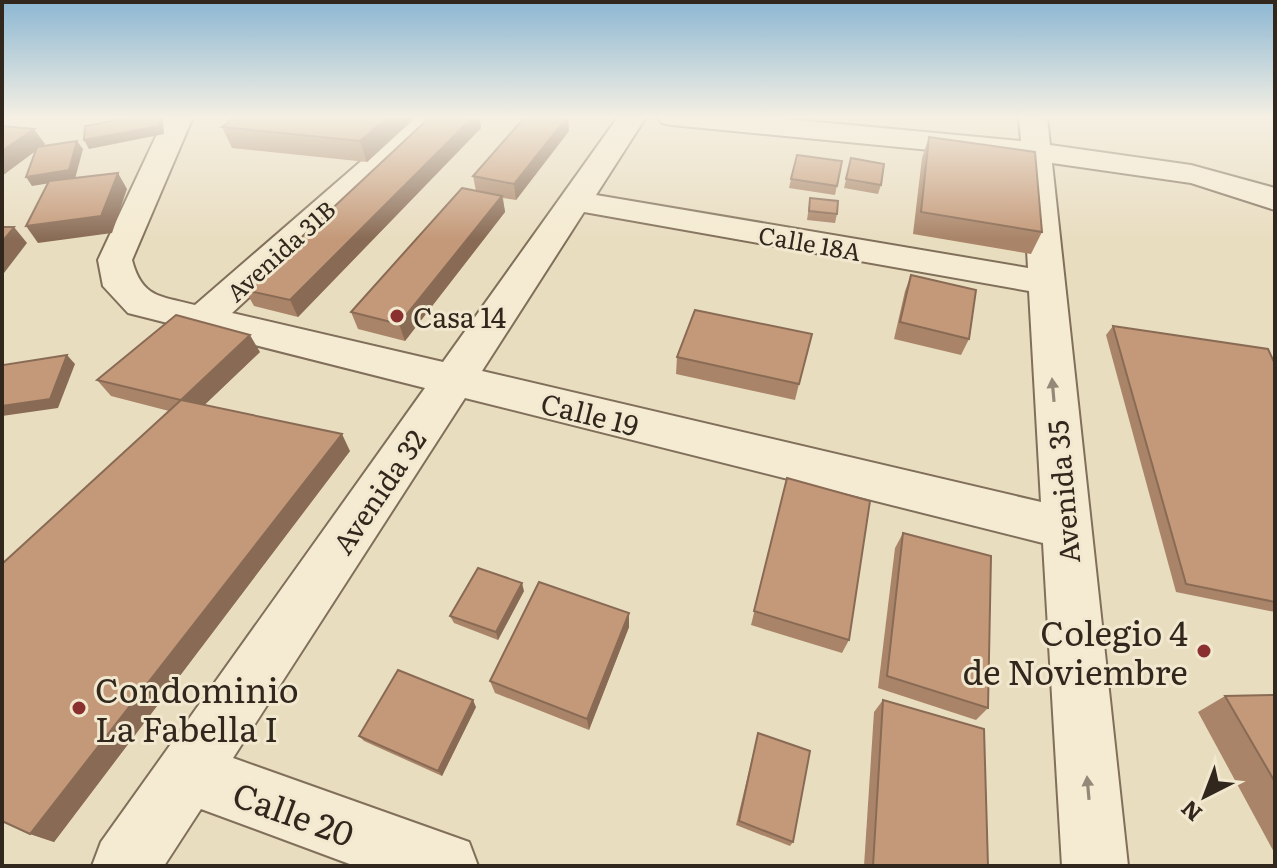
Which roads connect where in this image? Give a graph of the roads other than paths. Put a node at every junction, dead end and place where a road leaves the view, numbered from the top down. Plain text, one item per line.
1 (161, 158) edge
2 (383, 158) edge
3 (605, 158) edge
4 (1036, 158) edge
5 (1127, 158) edge
6 (1275, 200) edge
7 (575, 201) junction
8 (1044, 282) junction
9 (202, 319) junction
10 (452, 380) junction
11 (1065, 528) junction
12 (188, 773) junction
13 (125, 866) edge
14 (445, 866) edge
15 (1095, 866) edge

1 - 9 street, Calle 19
2 - 9 street, Avenida 31B
3 - 7 street, Avenida 32
4 - 8 street, Avenida 35
5 - 6 street
7 - 8 street, Calle 18A
7 - 10 street, Avenida 32
11 -> 8 street, Avenida 35
9 - 10 street, Calle 19
10 - 11 street, Calle 19
10 - 12 street, Avenida 32
15 -> 11 street, Avenida 35
12 - 13 street, Avenida 32
12 - 14 street, Calle 20

